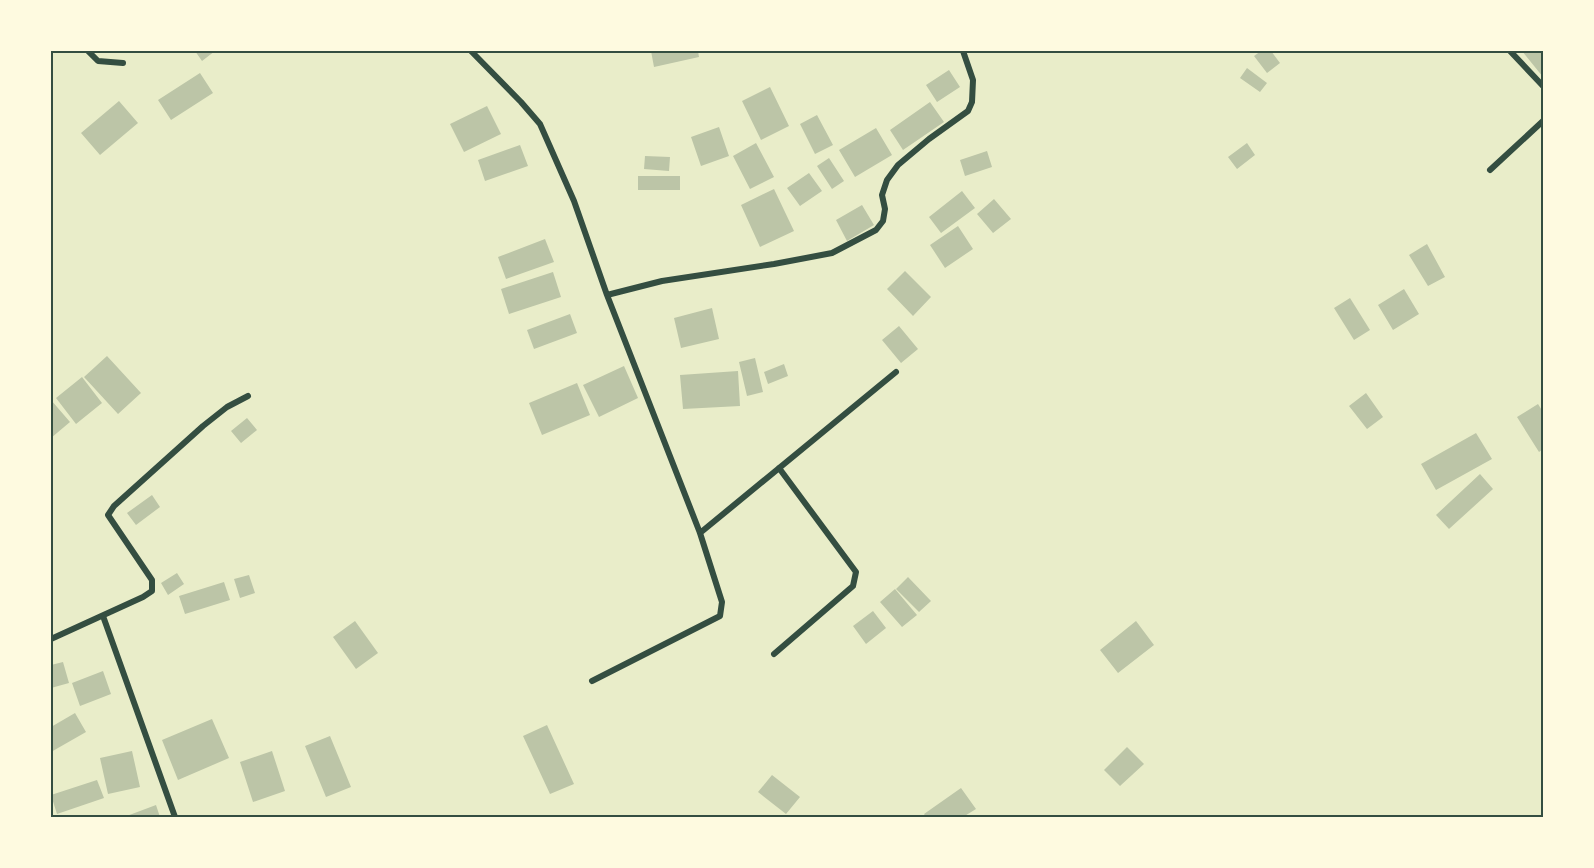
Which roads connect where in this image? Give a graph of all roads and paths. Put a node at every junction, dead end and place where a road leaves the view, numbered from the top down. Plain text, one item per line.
1 (88, 51) edge
2 (471, 51) edge
3 (963, 51) edge
4 (1510, 51) edge
5 (123, 63) dead end
6 (1543, 86) edge
7 (1543, 121) edge
8 (1490, 170) dead end
9 (607, 294) junction
10 (896, 372) dead end
11 (248, 396) dead end
12 (779, 468) junction
13 (700, 533) junction
14 (103, 616) junction
15 (51, 639) edge
16 (774, 654) dead end
17 (592, 681) dead end
18 (176, 817) edge

1 - 5 street
2 - 9 street
3 - 9 street
4 - 6 street
7 - 8 street
9 - 13 street
10 - 12 street
11 - 14 street
12 - 13 street
12 - 16 street
13 - 17 street
14 - 15 street
14 - 18 street

